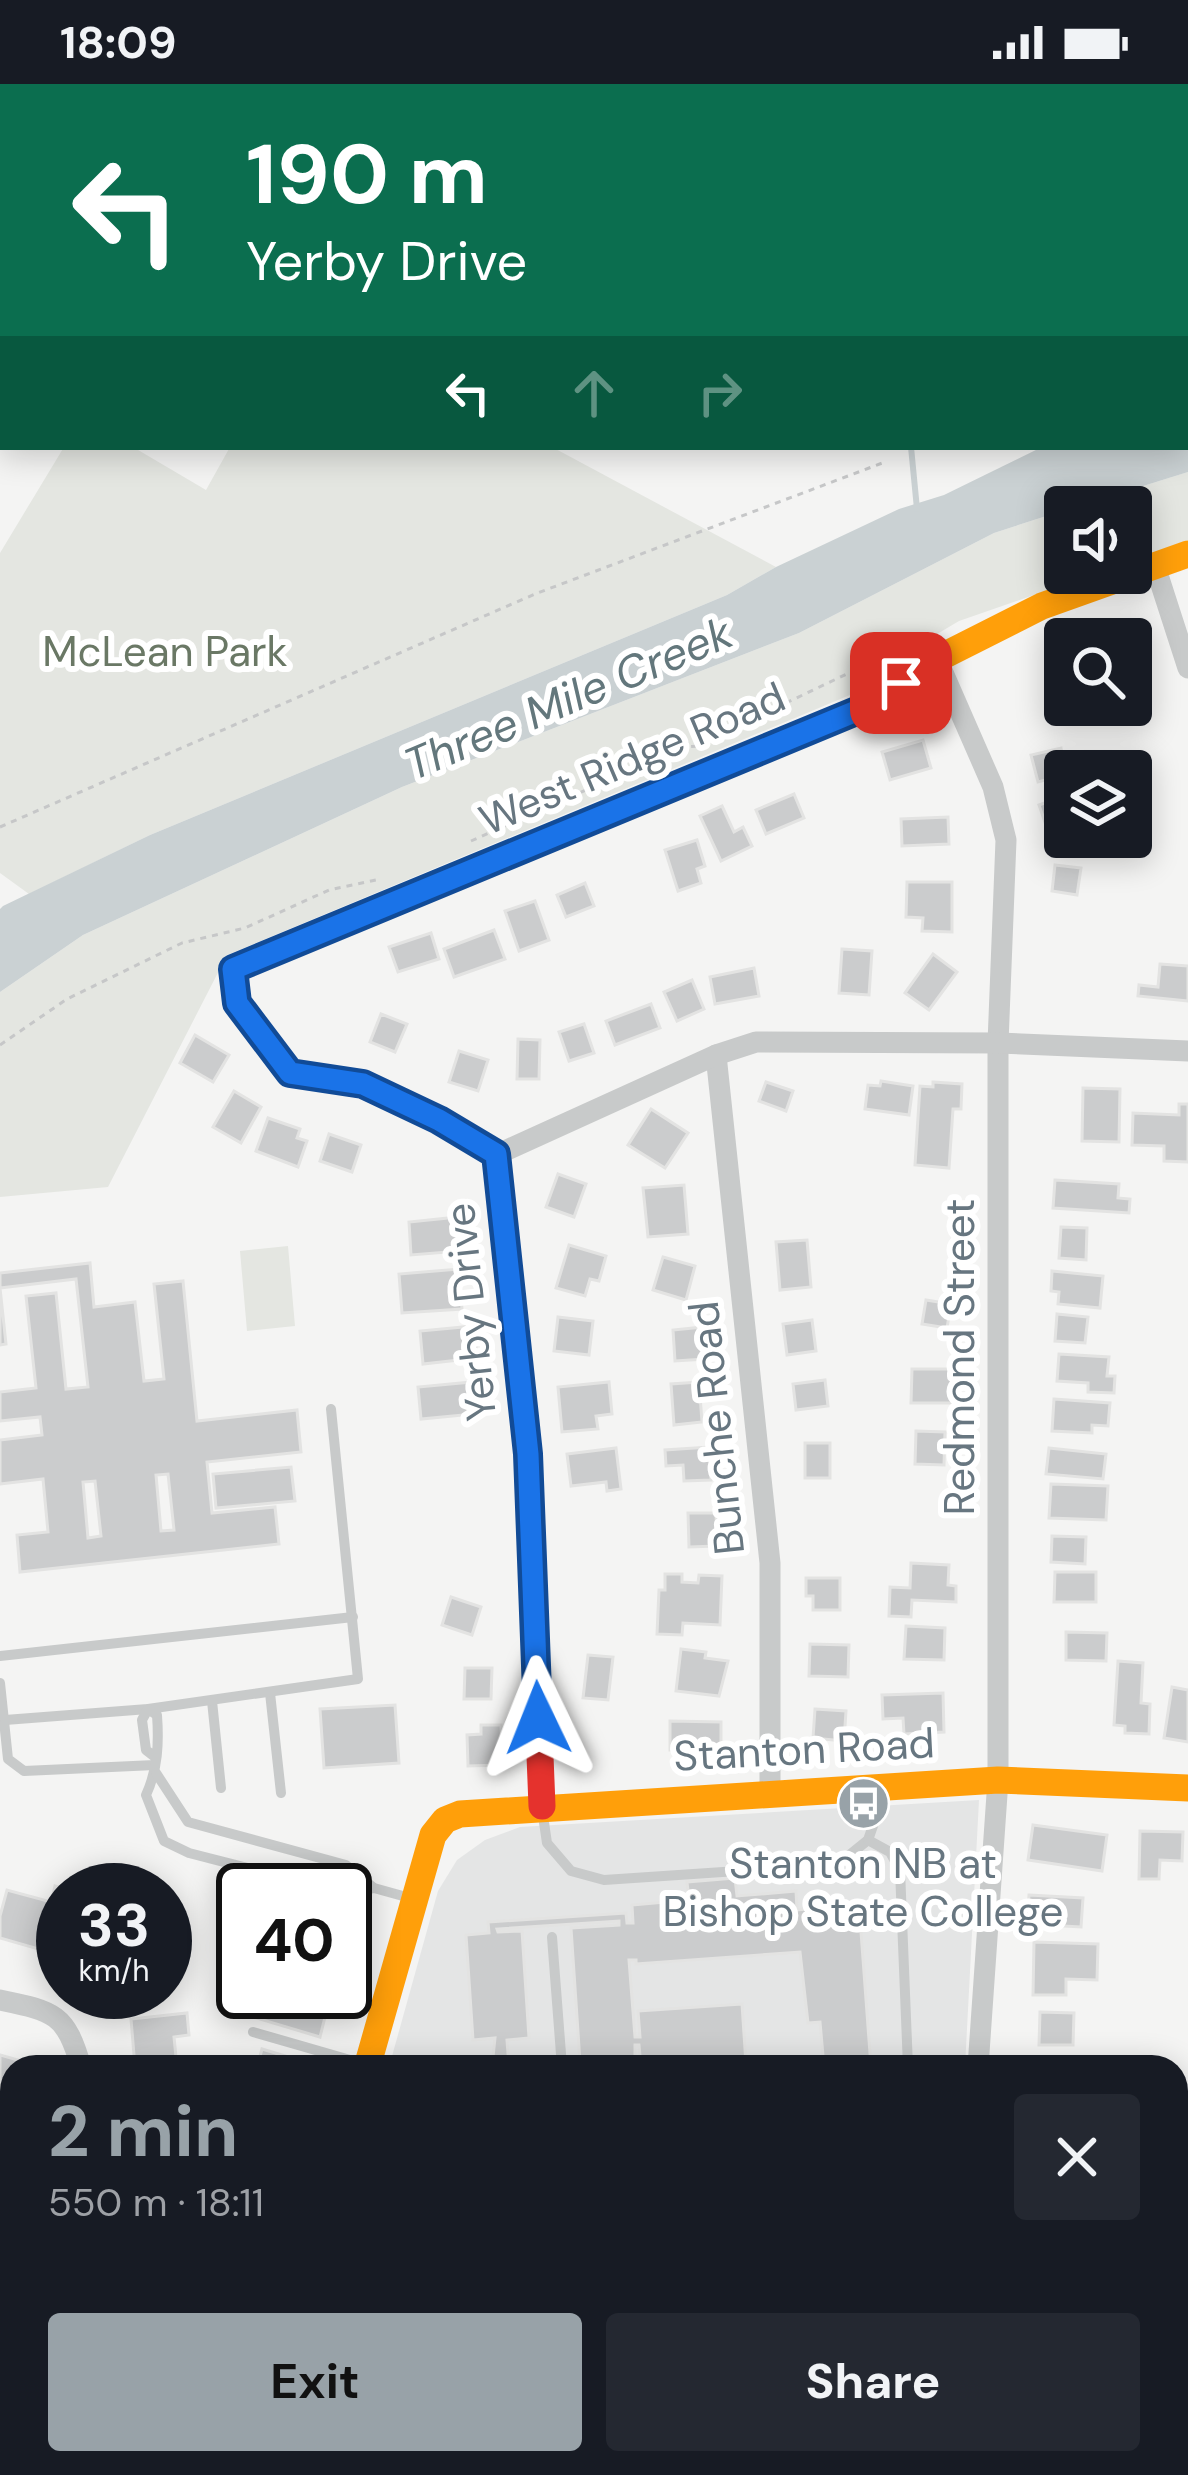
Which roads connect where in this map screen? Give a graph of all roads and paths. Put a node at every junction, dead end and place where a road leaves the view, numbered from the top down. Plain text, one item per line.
1 (885, 462) dead end
2 (1188, 554) edge
3 (1155, 566) junction
4 (928, 649) junction
5 (1188, 668) edge
6 (748, 732) dead end
7 (715, 744) dead end
8 (0, 827) edge
9 (462, 846) dead end
10 (388, 877) dead end
11 (233, 969) joint
12 (998, 1043) junction
13 (0, 1045) edge
14 (1188, 1052) edge
15 (716, 1055) junction
16 (496, 1154) junction
17 (331, 1409) dead end
18 (353, 1616) junction
19 (0, 1656) edge
20 (0, 1683) edge
21 (270, 1693) junction
22 (212, 1701) junction
23 (148, 1709) junction
24 (5, 1720) junction
25 (156, 1765) junction
26 (998, 1780) junction
27 (873, 1787) junction
28 (221, 1788) dead end
29 (1188, 1788) edge
30 (281, 1793) dead end
31 (770, 1793) junction
32 (542, 1806) junction
33 (868, 1840) junction
34 (228, 1863) edge
35 (374, 1888) joint
36 (415, 1899) junction
37 (552, 1937) dead end
38 (0, 2000) edge
39 (253, 2032) dead end
40 (78, 2055) edge
41 (330, 2055) edge
42 (370, 2055) edge
43 (561, 2055) edge
44 (908, 2055) edge
45 (979, 2055) edge

1 - 8 path
2 - 3 street, West Ridge Road
3 - 4 street, West Ridge Road
3 - 5 street
4 - 6 path
4 - 11 street, West Ridge Road
4 - 12 street, Redmond Street
7 - 9 path
10 - 13 path
11 - 16 street, Yerby Drive
12 - 14 street
12 - 15 street
12 - 26 street, Redmond Street
15 - 16 street
15 - 31 street, Bunche Road
16 - 32 street, Yerby Drive
17 - 18 lane
18 - 19 lane
18 - 21 lane
20 - 24 lane
21 - 22 lane
21 - 30 lane
22 - 23 lane
22 - 28 lane
23 - 24 lane
23 - 25 lane
24 - 25 lane
25 - 34 lane
25 - 35 lane
26 - 27 street, Stanton Road
26 - 29 street, Stanton Road
26 - 45 street, Redmond Street
27 - 31 street, Stanton Road
27 - 33 lane
31 - 32 street, Stanton Road
32 - 33 lane
32 - 36 street, Stanton Road
33 - 44 lane
35 - 36 lane
36 - 42 street
37 - 43 lane
38 - 40 street
39 - 41 lane

